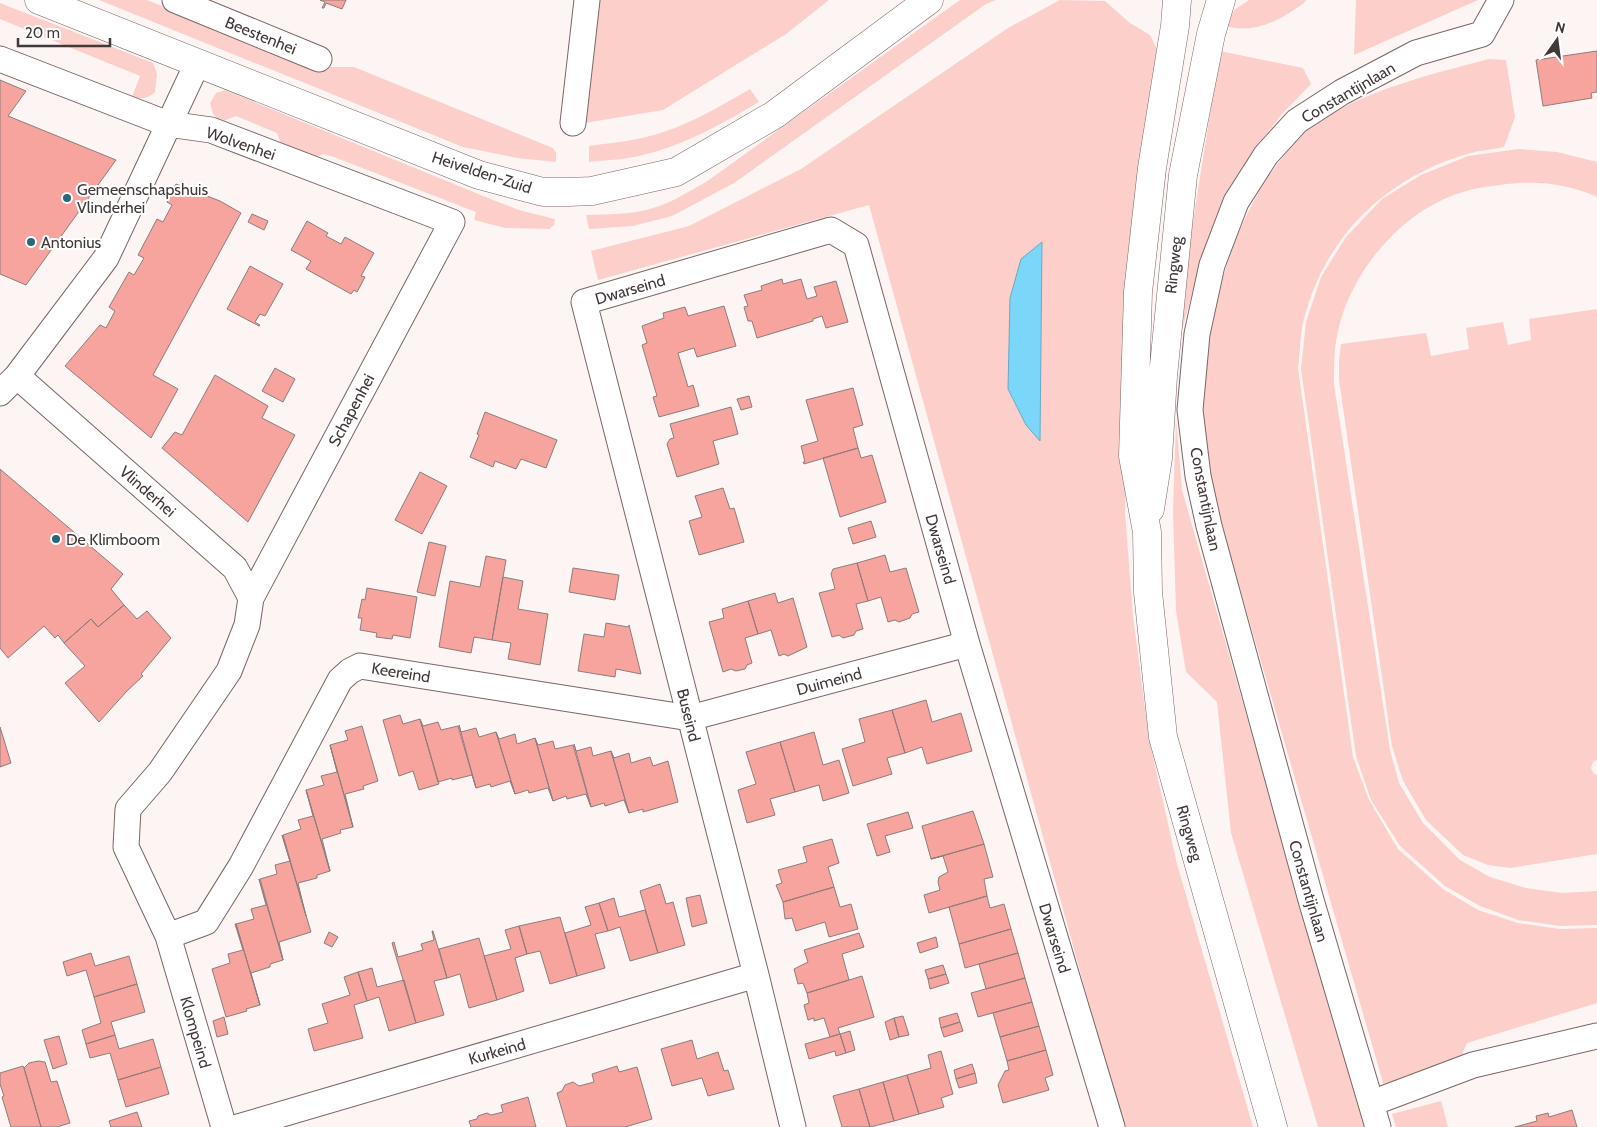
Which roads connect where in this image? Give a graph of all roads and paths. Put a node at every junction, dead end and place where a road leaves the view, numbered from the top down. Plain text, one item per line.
1 (39, 0) edge
2 (175, 0) edge
3 (588, 0) edge
4 (928, 0) edge
5 (1177, 0) edge
6 (1221, 0) edge
7 (1500, 0) edge
8 (319, 58) dead end
9 (0, 59) edge
10 (197, 64) junction
11 (573, 123) dead end
12 (168, 124) junction
13 (452, 222) joint
14 (584, 302) joint
15 (17, 376) junction
16 (0, 393) edge
17 (1147, 532) junction
18 (251, 598) junction
19 (968, 644) junction
20 (690, 718) junction
21 (168, 936) junction
22 (756, 975) junction
23 (1597, 1036) edge
24 (1375, 1115) edge
25 (224, 1127) edge
26 (238, 1127) edge
27 (794, 1127) edge
28 (1112, 1127) edge
29 (1273, 1127) edge

1 - 10 main road, Heivelden-Zuid
2 - 8 street, Beestenhei
3 - 11 street
4 - 10 main road, Heivelden-Zuid
5 - 17 main road, Ringweg
6 - 17 main road, Ringweg
7 - 24 street, Constantijnlaan
9 - 12 street, Wolvenhei
10 - 12 street
12 - 13 street, Wolvenhei
12 - 15 street
13 - 18 street, Schapenhei
14 - 19 street, Dwarseind
14 - 20 street, Buseind
15 - 16 street
15 - 18 street, Vlinderhei
17 - 29 main road, Ringweg
18 - 21 street
19 - 20 street, Duimeind
19 - 28 street, Dwarseind
20 - 21 street, Keereind
20 - 22 street, Buseind
21 - 25 street, Klompeind
22 - 26 street, Kurkeind
22 - 27 street, Buseind
23 - 24 street

